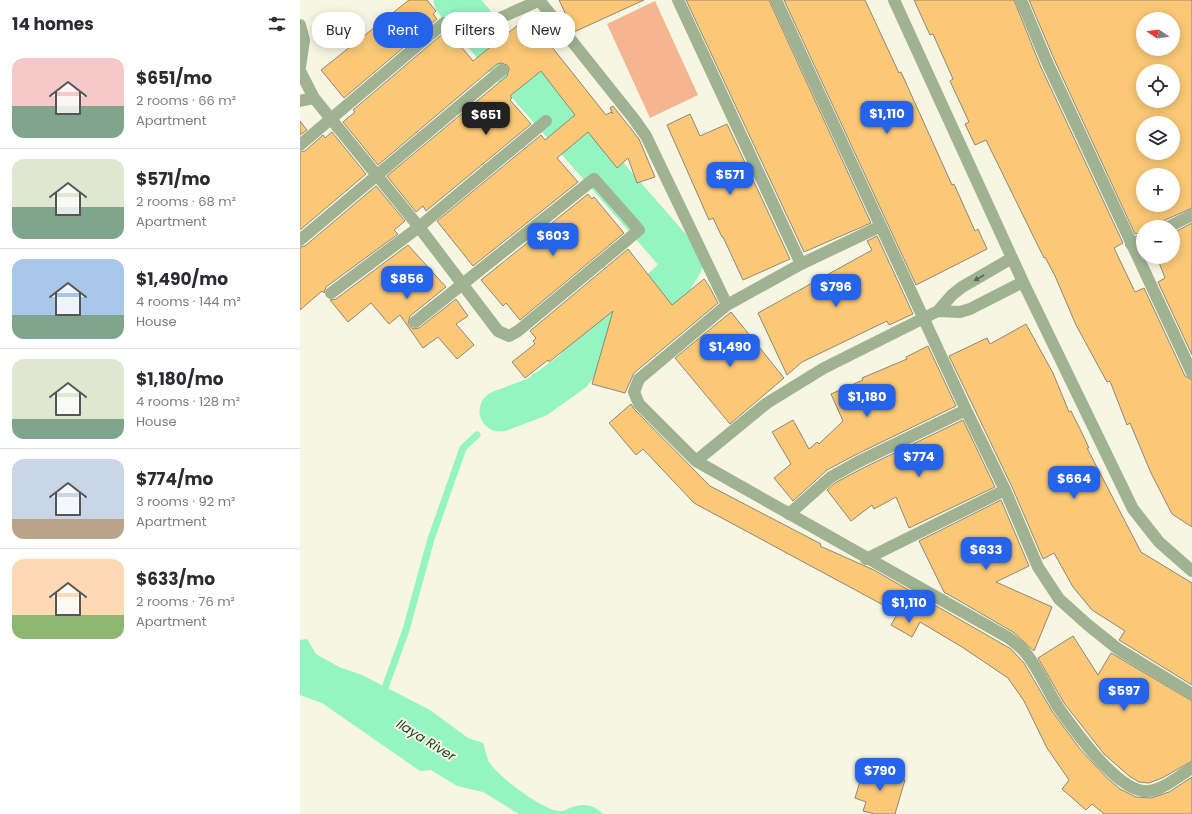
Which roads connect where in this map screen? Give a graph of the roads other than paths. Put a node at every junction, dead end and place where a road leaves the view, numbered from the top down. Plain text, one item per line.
1 (540, 0) edge
2 (678, 0) edge
3 (776, 0) edge
4 (894, 0) edge
5 (1022, 0) edge
6 (509, 14) edge
7 (300, 25) edge
8 (441, 26) edge
9 (300, 67) edge
10 (502, 70) dead end
11 (300, 71) edge
12 (314, 98) junction
13 (300, 101) edge
14 (331, 119) junction
15 (546, 121) dead end
16 (300, 145) edge
17 (375, 175) junction
18 (1192, 215) edge
19 (1180, 221) edge
20 (881, 226) junction
21 (419, 227) junction
22 (300, 240) edge
23 (1136, 242) edge
24 (1131, 244) junction
25 (1012, 258) junction
26 (802, 264) junction
27 (1023, 282) junction
28 (464, 284) junction
29 (331, 293) dead end
30 (727, 305) junction
31 (938, 311) junction
32 (924, 318) junction
33 (415, 322) dead end
34 (1192, 372) edge
35 (966, 410) junction
36 (696, 461) junction
37 (1005, 490) junction
38 (789, 514) junction
39 (866, 559) junction
40 (1192, 571) edge
41 (1192, 694) edge
42 (1192, 768) edge

1 - 6 street
1 - 30 street
2 - 26 street
3 - 20 street
4 - 25 street
5 - 24 street
7 - 9 street
8 - 14 street
10 - 17 street
11 - 12 street
12 - 13 street
12 - 14 street
14 - 16 street
14 - 17 street
15 - 21 street
17 - 21 street
17 - 22 street
18 - 19 street
20 - 26 street
20 - 32 street
21 - 28 street
21 - 29 street
23 - 24 street
24 - 34 street
25 - 27 street
25 -> 31 street
26 - 30 street
27 - 31 street
27 - 40 street
28 - 28 street
28 - 33 street
30 - 36 street
31 - 32 street
32 - 35 street
32 - 36 street
35 - 37 street
35 - 38 street
36 - 38 street
37 - 39 street
37 - 41 street
38 - 39 street
39 - 42 street

